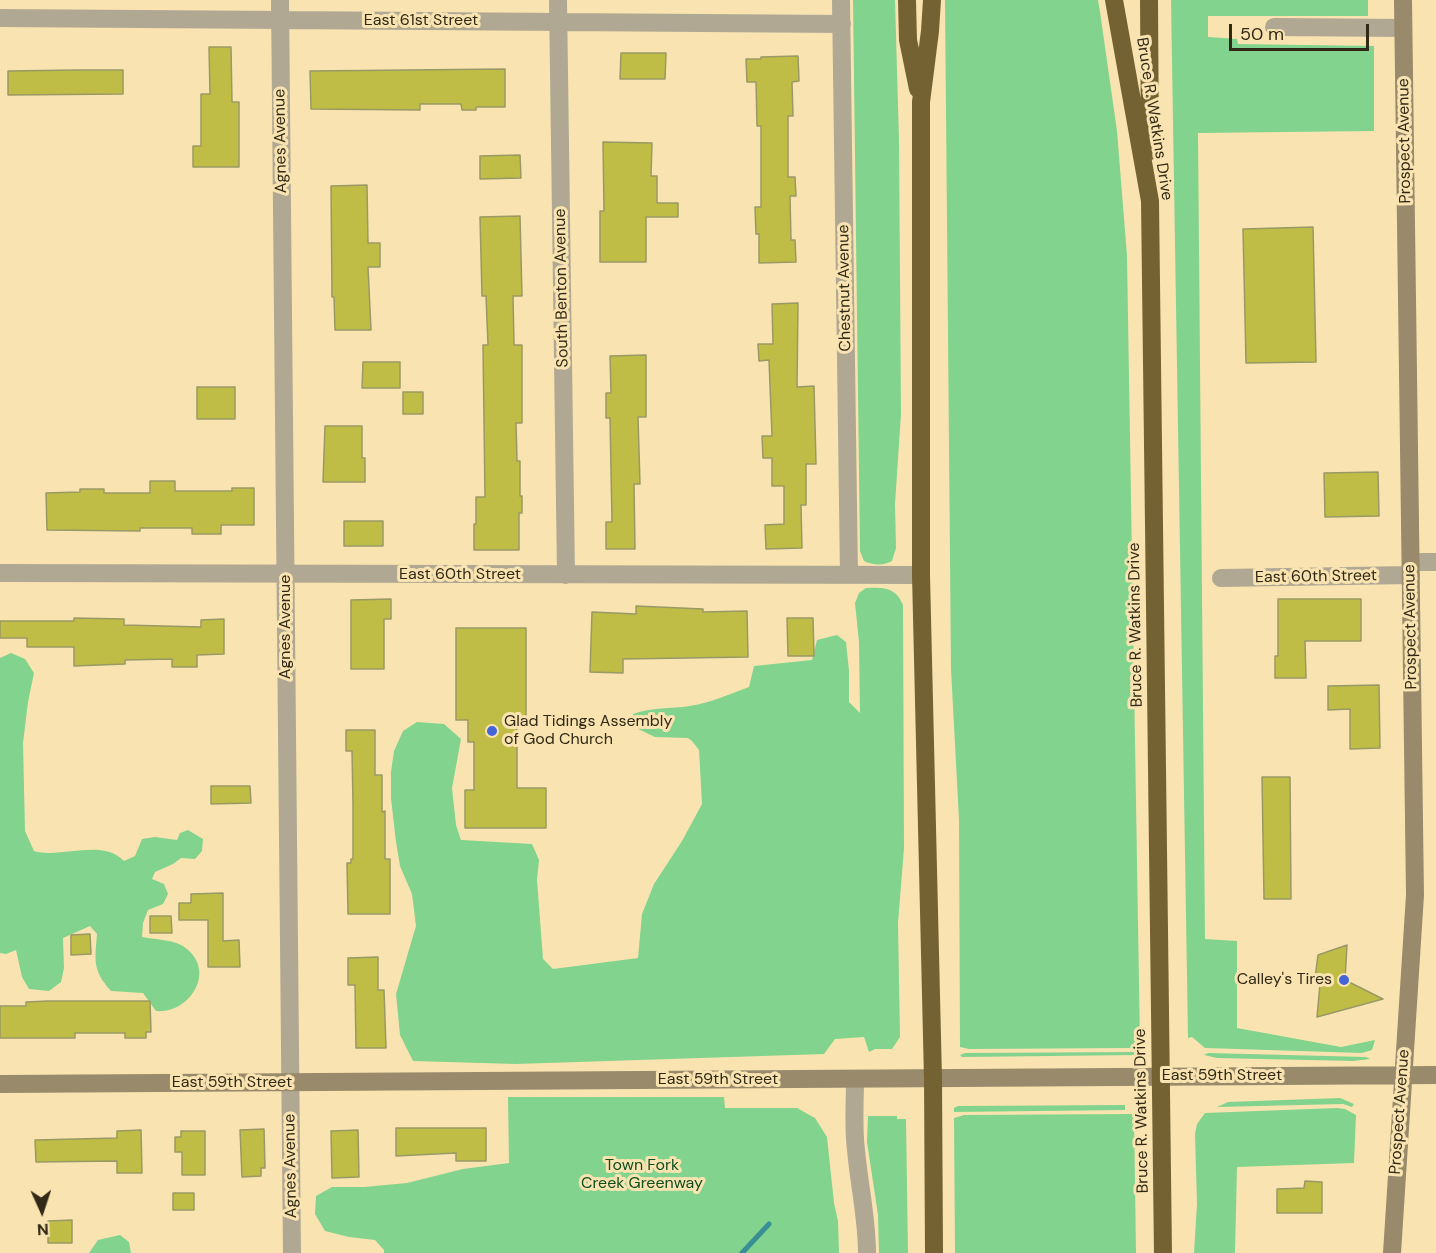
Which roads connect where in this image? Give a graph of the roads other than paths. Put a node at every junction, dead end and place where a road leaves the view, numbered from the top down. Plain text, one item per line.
1 (280, 0) edge
2 (558, 0) edge
3 (841, 0) edge
4 (907, 0) edge
5 (932, 0) edge
6 (1114, 0) edge
7 (1149, 0) edge
8 (1403, 0) edge
9 (0, 18) edge
10 (280, 20) junction
11 (558, 22) junction
12 (842, 24) junction
13 (1274, 27) dead end
14 (1403, 28) junction
15 (921, 102) junction
16 (1150, 201) junction
17 (1436, 562) edge
18 (1411, 569) junction
19 (0, 573) edge
20 (285, 574) junction
21 (566, 575) junction
22 (849, 575) junction
23 (921, 575) junction
24 (1221, 578) dead end
25 (1402, 1076) junction
26 (1436, 1076) edge
27 (1161, 1077) junction
28 (933, 1078) junction
29 (855, 1079) junction
30 (289, 1082) junction
31 (0, 1084) edge
32 (292, 1253) edge
33 (867, 1253) edge
34 (934, 1253) edge
35 (1162, 1253) edge
36 (1392, 1253) edge

1 - 10 street, Agnes Avenue
2 - 11 street, South Benton Avenue
3 - 12 street, Chestnut Avenue
4 - 15 highway
5 - 15 highway
6 - 16 highway, Bruce R. Watkins Drive
7 - 16 highway
8 - 14 street, Prospect Avenue
9 - 10 street, East 61st Street
10 - 11 street, East 61st Street
10 - 20 street, Agnes Avenue
11 - 12 street, East 61st Street
11 - 21 street, South Benton Avenue
12 - 22 street, Chestnut Avenue
13 - 14 street
14 - 18 street, Prospect Avenue
15 - 23 highway
16 - 27 highway, Bruce R. Watkins Drive
17 - 18 street, East 60th Street
18 - 24 street, East 60th Street
18 - 25 street, Prospect Avenue
19 - 20 street, East 60th Street
20 - 21 street, East 60th Street
20 - 30 street, Agnes Avenue
21 - 22 street, East 60th Street
22 - 23 street, East 60th Street
23 - 28 highway
25 - 26 street, East 59th Street
25 - 27 street, East 59th Street
25 - 36 street, Prospect Avenue
27 - 28 street, East 59th Street
27 - 35 highway, Bruce R. Watkins Drive
28 - 29 street, East 59th Street
28 - 34 highway
29 - 30 street, East 59th Street
29 - 33 street
30 - 31 street, East 59th Street
30 - 32 street, Agnes Avenue

